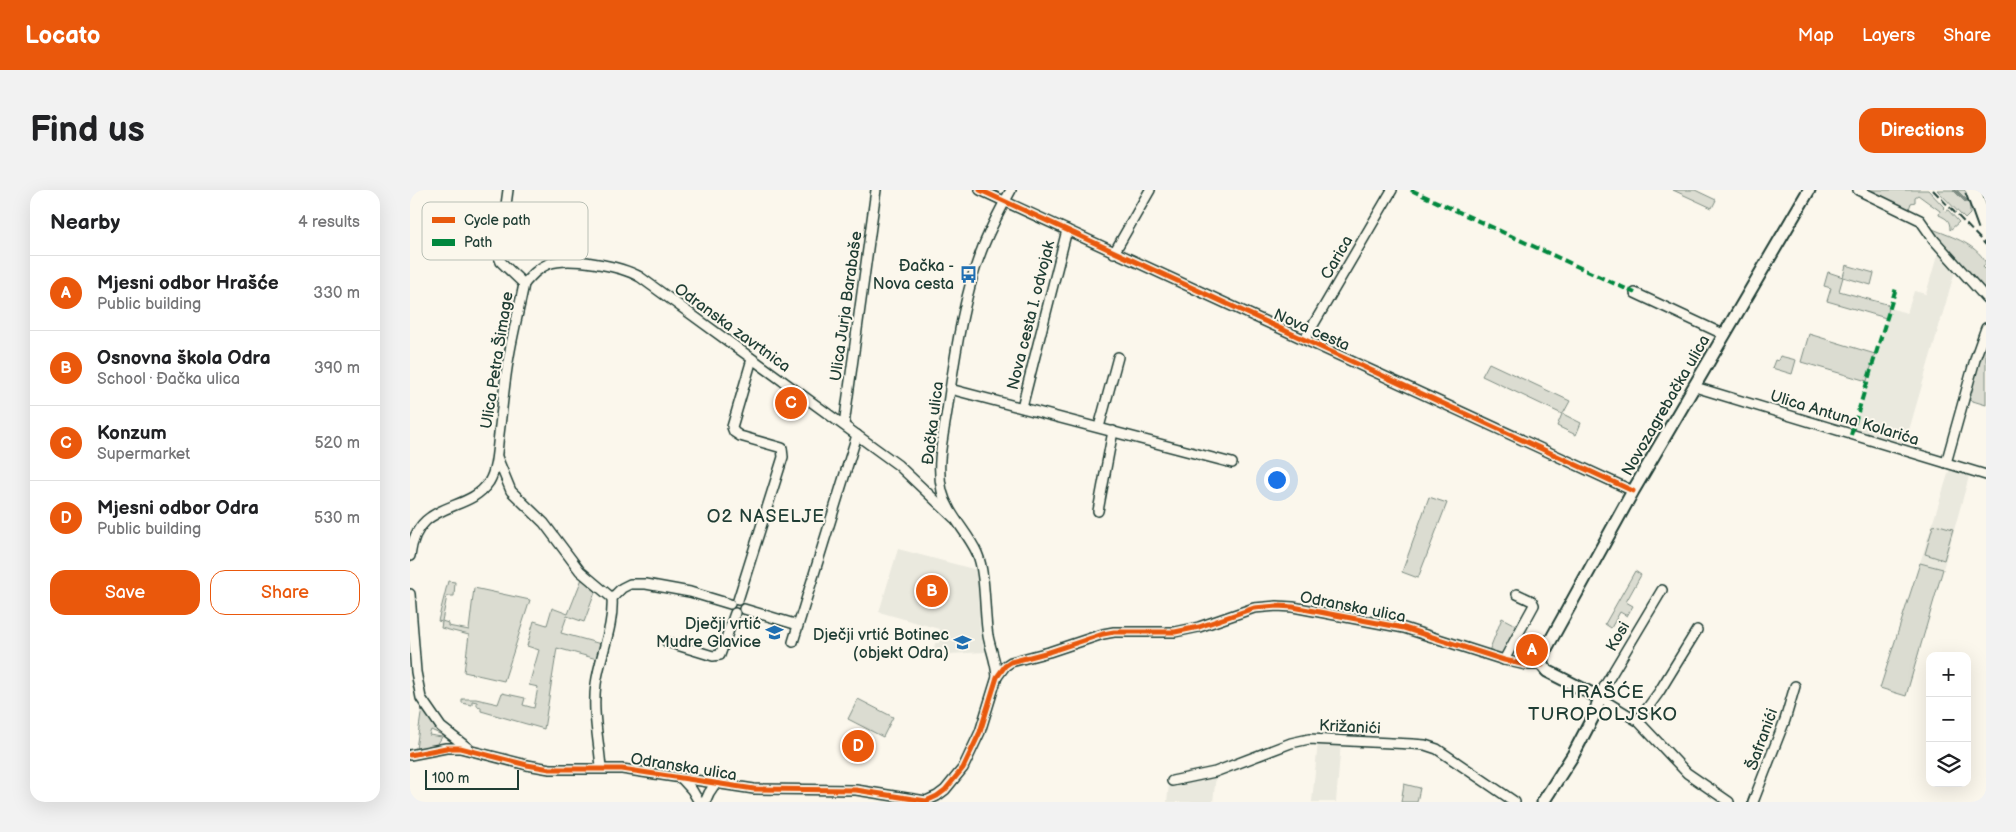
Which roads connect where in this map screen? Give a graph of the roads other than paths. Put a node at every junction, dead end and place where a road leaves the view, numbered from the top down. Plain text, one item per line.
1 (876, 190) edge
2 (980, 190) edge
3 (1011, 190) edge
4 (1150, 190) edge
5 (1392, 190) edge
6 (1809, 190) edge
7 (1858, 190) edge
8 (1972, 190) edge
9 (1005, 202) junction
10 (1986, 205) edge
11 (1986, 226) edge
12 (1066, 230) junction
13 (1114, 253) junction
14 (500, 260) edge
15 (524, 284) junction
16 (1635, 293) dead end
17 (1986, 298) edge
18 (1986, 328) edge
19 (1724, 335) junction
20 (1305, 339) junction
21 (1118, 357) dead end
22 (752, 359) junction
23 (1695, 387) junction
24 (950, 389) junction
25 (1022, 407) junction
26 (844, 426) junction
27 (1099, 427) junction
28 (1113, 431) junction
29 (857, 435) junction
30 (497, 456) junction
31 (1232, 463) dead end
32 (1946, 463) junction
33 (1986, 475) edge
34 (488, 483) junction
35 (942, 486) junction
36 (510, 488) junction
37 (1633, 491) junction
38 (930, 494) junction
39 (1098, 511) dead end
40 (954, 518) junction
41 (410, 556) edge
42 (1662, 590) dead end
43 (410, 594) edge
44 (1517, 594) dead end
45 (612, 598) junction
46 (735, 606) junction
47 (798, 625) junction
48 (1697, 630) dead end
49 (667, 642) dead end
50 (793, 642) dead end
51 (995, 657) junction
52 (1504, 660) junction
53 (1012, 662) junction
54 (1542, 665) junction
55 (996, 677) junction
56 (1795, 686) dead end
57 (1600, 698) junction
58 (1638, 721) junction
59 (445, 730) junction
60 (439, 749) junction
61 (470, 749) junction
62 (410, 755) edge
63 (601, 768) junction
64 (682, 779) junction
65 (1172, 781) dead end
66 (715, 784) junction
67 (923, 801) edge
68 (699, 802) edge
69 (705, 802) edge
70 (1515, 802) edge
71 (1543, 802) edge
72 (1729, 802) edge
73 (1753, 802) edge

1 - 26 street, Ulica Jurja Barabaše
2 - 9 street, Nova cesta
3 - 9 street, Đačka ulica
4 - 13 street
5 - 20 street, Carica
6 - 19 main road, Novozagrebačka ulica
7 - 17 street
8 - 10 main road
8 - 11 highway, bridge
9 - 12 street, Nova cesta
9 - 24 street, Đačka ulica
12 - 13 street, Nova cesta
12 - 25 street, Nova cesta I. odvojak
13 - 20 street, Nova cesta
14 - 15 street, Ulica Petra Šimage
15 - 22 street, Odranska zavrtnica
15 - 30 street, Ulica Petra Šimage
16 - 19 street
18 - 32 street
19 - 23 main road, Novozagrebačka ulica
20 - 37 street, Nova cesta
21 - 27 street
22 - 26 street, Odranska zavrtnica
22 - 46 street
23 - 32 street, Ulica Antuna Kolarića
23 - 37 main road, Novozagrebačka ulica
24 - 25 street
24 - 35 street, Đačka ulica
25 - 27 street
26 - 29 street, Odranska zavrtnica
27 - 28 street
28 - 31 street
28 - 39 street
29 - 38 street, Odranska zavrtnica
29 - 47 street
30 - 34 street, Ulica Petra Šimage
30 - 36 street
32 - 33 street, Ulica Antuna Kolarića
34 - 36 street
34 - 41 street
35 - 38 street
35 - 40 street, Đačka ulica
36 - 45 street
37 - 54 main road, Novozagrebačka ulica
38 - 40 street, Odranska zavrtnica
40 - 51 street, Đačka ulica
42 - 57 street, Kosi
43 - 59 street
44 - 52 street
45 - 46 street
45 - 63 street
46 - 47 street
46 - 49 street
47 - 50 street
48 - 58 street
51 - 53 street
51 - 55 street, Đačka ulica
52 - 53 street, Odranska ulica
52 - 54 street, Odranska ulica
53 - 55 street, Odranska ulica
54 - 57 main road
55 - 67 street, Odranska ulica
56 - 73 street, Šafranići
57 - 58 street
57 - 71 main road
58 - 72 street
59 - 60 street
59 - 61 street
60 - 61 street, Odranska ulica
60 - 62 street, Odranska ulica
61 - 63 street, Odranska ulica
63 - 64 street, Odranska ulica
64 - 66 street, Odranska ulica
64 - 68 street
65 - 70 street, Križanići
66 - 67 street, Odranska ulica
66 - 69 street

